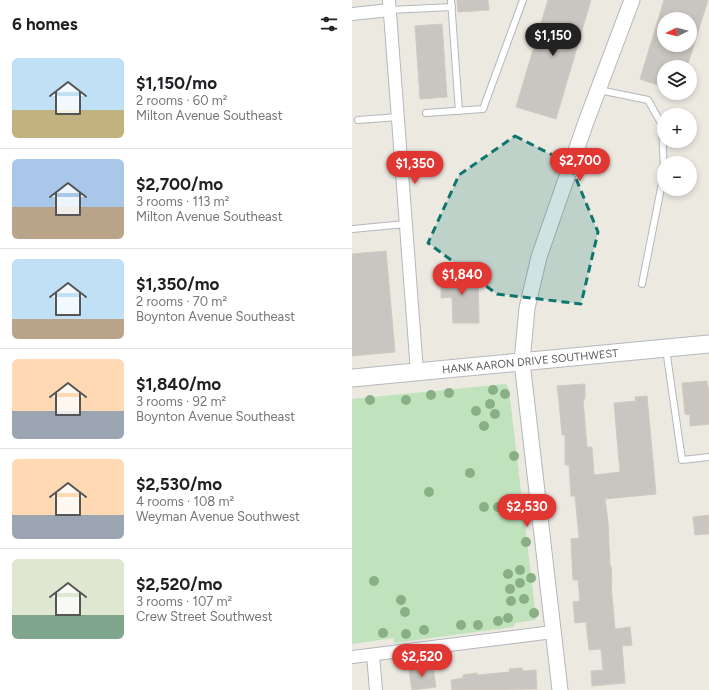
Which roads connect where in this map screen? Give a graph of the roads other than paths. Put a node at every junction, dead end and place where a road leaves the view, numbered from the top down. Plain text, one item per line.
1 (523, 0) edge
2 (632, 0) edge
3 (451, 3) edge
4 (390, 5) edge
5 (352, 14) edge
6 (598, 90) junction
7 (459, 111) junction
8 (426, 113) dead end
9 (398, 117) junction
10 (358, 120) dead end
11 (406, 224) junction
12 (352, 229) edge
13 (642, 284) dead end
14 (709, 344) edge
15 (666, 349) junction
16 (522, 362) junction
17 (417, 372) junction
18 (352, 378) edge
19 (709, 457) edge
20 (553, 632) junction
21 (373, 655) junction
22 (352, 657) edge
23 (376, 690) edge
24 (560, 690) edge

1 - 7 lane
2 - 6 street
3 - 4 lane
3 - 7 lane
4 - 5 street
4 - 9 street
6 - 13 lane
6 - 16 street
7 - 8 lane
9 - 10 lane
9 - 11 street
11 - 12 lane
11 - 17 street
14 - 15 main road, HANK AARON DRIVE SOUTHWEST
15 - 16 main road, HANK AARON DRIVE SOUTHWEST
15 - 19 lane
16 - 17 main road, HANK AARON DRIVE SOUTHWEST
16 - 20 street
17 - 18 main road, HANK AARON DRIVE SOUTHWEST
20 - 21 street
20 - 24 street
21 - 22 street
21 - 23 street

